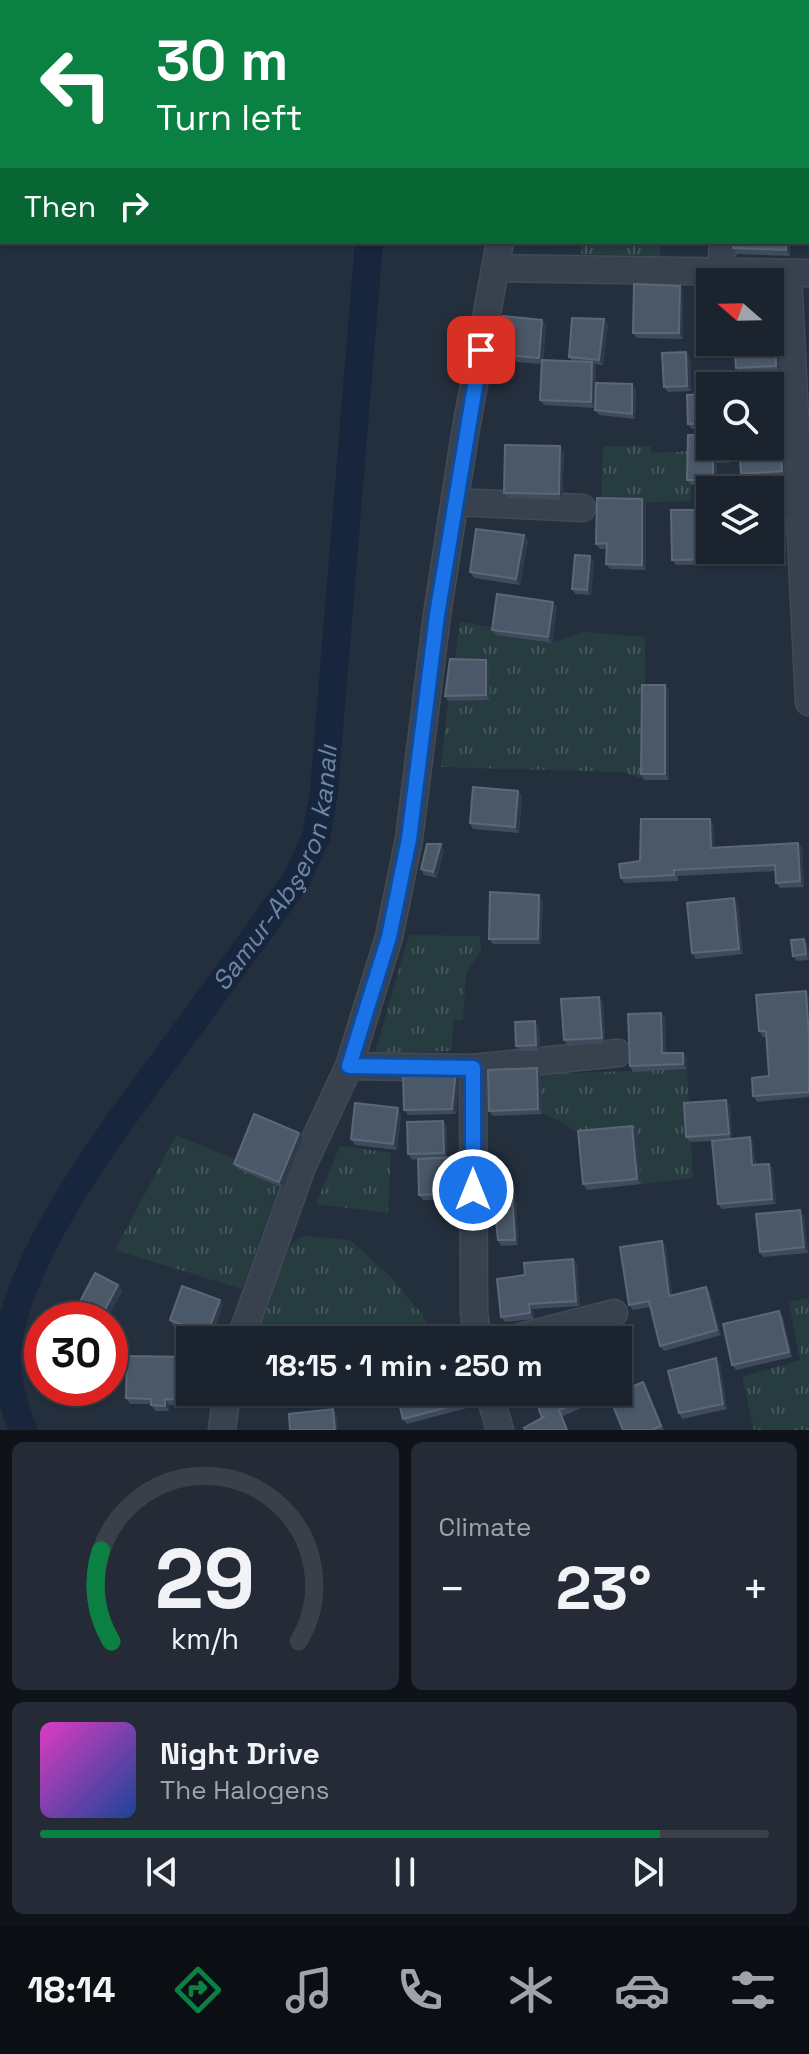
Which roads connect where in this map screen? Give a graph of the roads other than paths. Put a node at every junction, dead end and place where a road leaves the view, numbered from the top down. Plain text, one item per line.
1 (723, 244) edge
2 (498, 255) edge
3 (721, 268) edge
4 (696, 271) edge
5 (799, 273) edge
6 (455, 502) junction
7 (582, 508) dead end
8 (809, 702) edge
9 (618, 1053) dead end
10 (349, 1066) junction
11 (473, 1068) junction
12 (614, 1313) dead end
13 (245, 1326) edge
14 (476, 1326) edge
15 (563, 1326) edge
16 (225, 1406) edge
17 (493, 1406) edge
18 (222, 1430) edge
19 (500, 1430) edge

1 - 3 street
2 - 4 street
2 - 6 street
5 - 8 street
6 - 7 street
6 - 10 street
9 - 11 street
10 - 11 street
10 - 13 street
11 - 14 street
12 - 15 street
16 - 18 street
17 - 19 street

